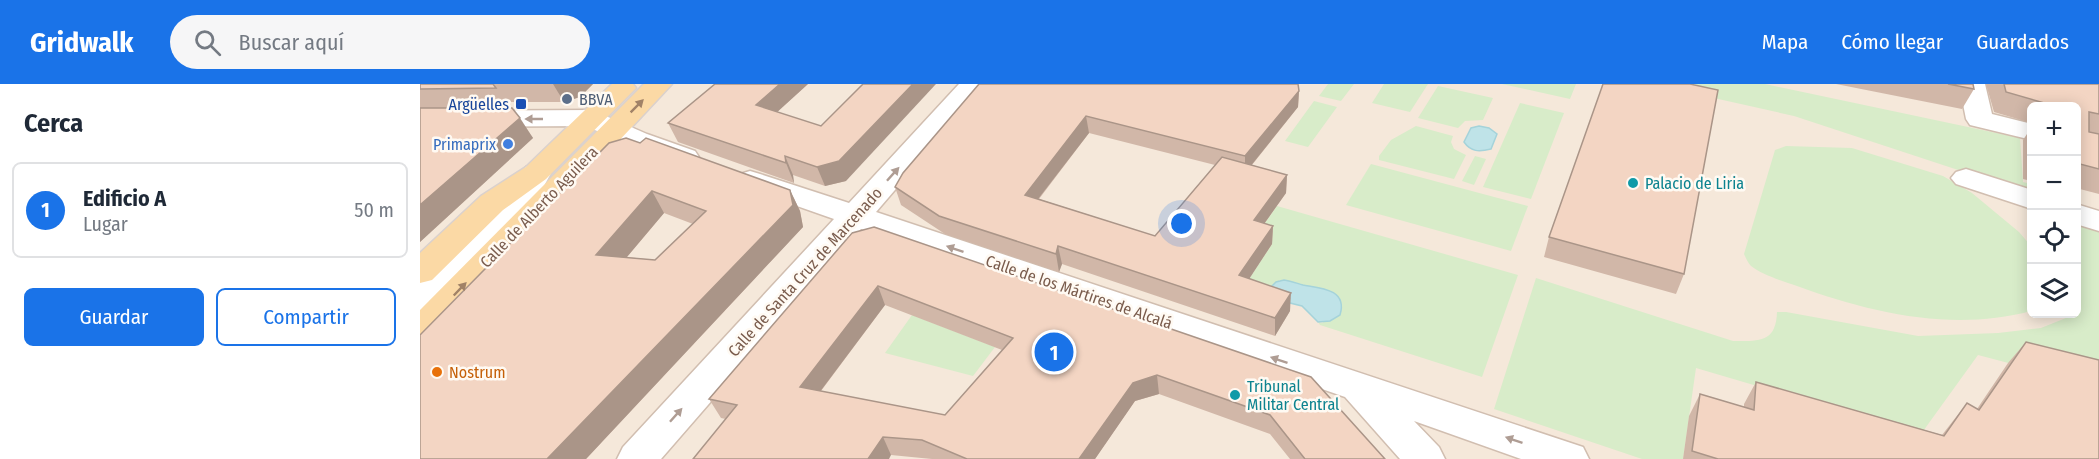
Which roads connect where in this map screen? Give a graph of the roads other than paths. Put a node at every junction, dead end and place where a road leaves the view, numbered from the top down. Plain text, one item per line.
1 (627, 84) edge
2 (659, 84) edge
3 (973, 84) edge
4 (1972, 84) edge
5 (420, 119) edge
6 (604, 123) junction
7 (2027, 131) edge
8 (536, 173) junction
9 (1966, 178) dead end
10 (2027, 199) edge
11 (2081, 216) edge
12 (853, 217) junction
13 (2099, 221) edge
14 (420, 272) edge
15 (420, 299) edge
16 (420, 332) edge
17 (1354, 386) junction
18 (637, 459) edge
19 (1425, 459) edge
20 (1569, 459) edge

1 - 6 main road, Calle de Alberto Aguilera
6 -> 2 main road, Calle de Alberto Aguilera
12 -> 3 street, Calle de Santa Cruz de Marcenado
4 - 7 street
6 -> 5 street
6 - 8 main road, Calle de Alberto Aguilera
6 - 12 street, Calle de los Mártires de Alcalá
16 -> 6 main road, Calle de Alberto Aguilera
8 - 14 main road, Calle de Alberto Aguilera
8 - 15 street, Calle de Alberto Aguilera
9 - 10 street
11 - 13 street
17 -> 12 street, Calle de los Mártires de Alcalá
18 -> 12 street, Calle de Santa Cruz de Marcenado
17 - 19 street
20 -> 17 street, Calle de los Mártires de Alcalá

